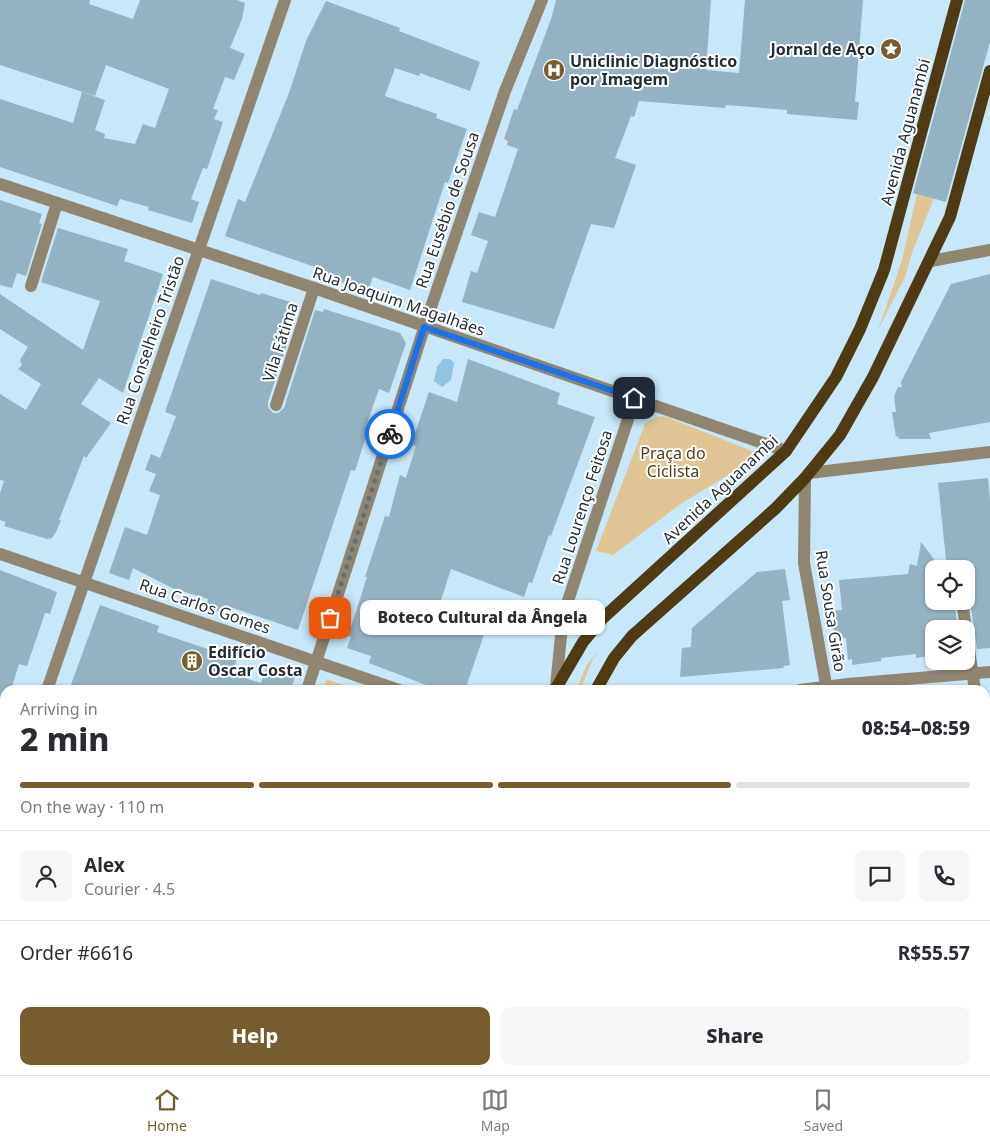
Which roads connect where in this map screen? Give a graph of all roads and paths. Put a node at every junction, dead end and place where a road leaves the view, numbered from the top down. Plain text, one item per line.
1 (284, 0) edge
2 (542, 0) edge
3 (956, 0) edge
4 (990, 71) edge
5 (0, 184) edge
6 (57, 203) junction
7 (198, 249) junction
8 (990, 250) edge
9 (931, 261) junction
10 (31, 286) dead end
11 (314, 288) junction
12 (424, 327) junction
13 (634, 398) junction
14 (276, 405) dead end
15 (786, 452) junction
16 (990, 452) edge
17 (807, 475) junction
18 (0, 554) edge
19 (84, 582) junction
20 (316, 662) junction
21 (972, 670) edge
22 (990, 672) edge
23 (973, 674) junction
24 (49, 685) edge
25 (309, 685) edge
26 (384, 685) edge
27 (556, 685) edge
28 (558, 685) edge
29 (599, 685) edge
30 (826, 685) edge
31 (858, 685) edge
32 (974, 685) edge

1 - 7 street, Rua Conselheiro Tristão
2 - 12 street, Rua Eusébio de Sousa
3 - 15 main road, Avenida Aguanambi
4 - 9 main road
5 - 6 street, Rua Joaquim Magalhães
6 - 7 street, Rua Joaquim Magalhães
6 - 10 street
7 - 11 street, Rua Joaquim Magalhães
7 - 19 street, Rua Conselheiro Tristão
8 - 9 street
9 - 17 main road
11 - 12 street, Rua Joaquim Magalhães
11 - 14 street, Vila Fátima
12 - 13 street, Rua Joaquim Magalhães
12 - 20 street, Rua Eusébio de Sousa
13 - 15 street, Rua Joaquim Magalhães
13 - 27 street, Rua Lourenço Feitosa
15 - 28 main road, Avenida Aguanambi
16 - 17 street
17 - 29 main road
17 - 30 street, Rua Sousa Girão
18 - 19 street, Rua Carlos Gomes
19 - 20 street, Rua Carlos Gomes
19 - 24 street, Rua Conselheiro Tristão
20 - 25 street, Rua Eusébio de Sousa
20 - 26 street, Rua Carlos Gomes
21 - 23 street
22 - 23 street
23 - 31 street
23 - 32 street

